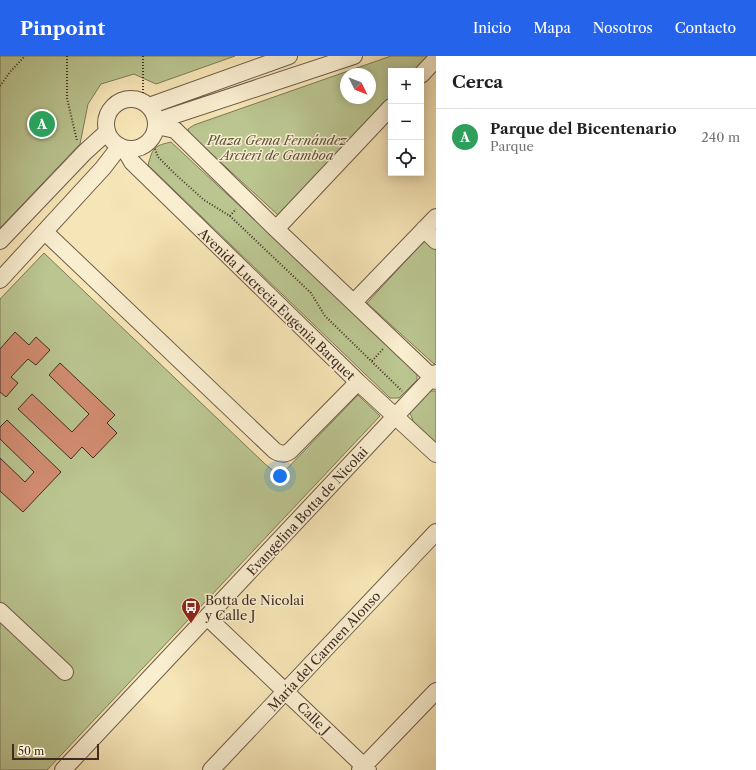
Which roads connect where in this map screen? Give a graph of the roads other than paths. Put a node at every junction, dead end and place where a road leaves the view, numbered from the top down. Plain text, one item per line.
1 (289, 56) edge
2 (354, 56) edge
3 (436, 59) edge
4 (424, 72) edge
5 (146, 103) junction
6 (388, 110) edge
7 (157, 124) junction
8 (107, 132) junction
9 (122, 147) junction
10 (436, 217) edge
11 (276, 229) junction
12 (424, 229) junction
13 (46, 232) junction
14 (0, 241) edge
15 (436, 241) edge
16 (0, 280) edge
17 (354, 302) junction
18 (435, 377) edge
19 (358, 382) junction
20 (396, 417) junction
21 (436, 454) edge
22 (436, 532) edge
23 (0, 612) edge
24 (207, 617) junction
25 (65, 672) dead end
26 (436, 691) edge
27 (286, 692) junction
28 (364, 769) edge
29 (63, 770) edge
30 (211, 770) edge

1 - 5 street
2 - 7 street
3 - 4 street
5 - 7 street
5 - 8 street
6 - 11 street
7 - 9 street
7 - 11 street
8 - 9 street
8 - 14 street
9 - 13 street
9 - 19 street, Avenida Lucrecia Eugenia Barquet
10 - 12 street
11 - 17 street
12 - 15 street
12 - 17 street
13 - 16 street
13 - 19 street
17 - 18 street
18 - 20 street, Evangelina Botta de Nicolai
19 - 20 street, Avenida Lucrecia Eugenia Barquet
20 - 21 street, Avenida Lucrecia Eugenia Barquet
20 - 24 street, Evangelina Botta de Nicolai
22 - 27 street, María del Carmen Alonso
23 - 25 street
24 - 27 street, Calle J
24 - 29 street, Evangelina Botta de Nicolai
26 - 28 street
27 - 28 street, Calle J
27 - 30 street, María del Carmen Alonso

